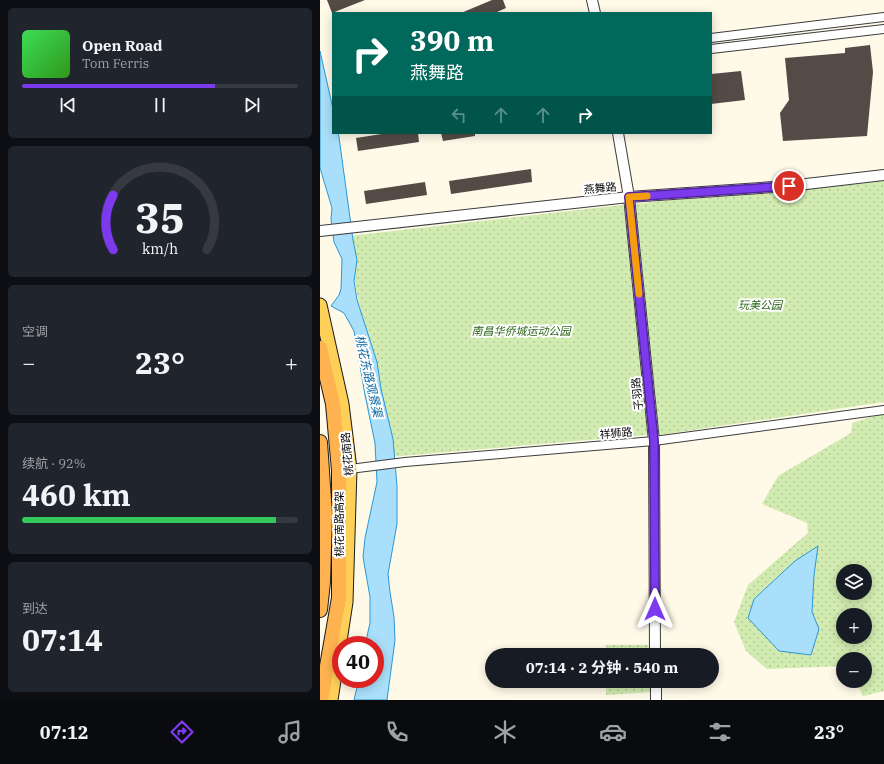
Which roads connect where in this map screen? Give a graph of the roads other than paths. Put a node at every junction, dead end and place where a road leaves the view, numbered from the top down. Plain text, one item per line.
1 (592, 0) edge
2 (595, 12) edge
3 (884, 18) edge
4 (884, 29) edge
5 (712, 38) edge
6 (712, 49) edge
7 (618, 134) edge
8 (884, 175) edge
9 (629, 197) junction
10 (321, 231) edge
11 (320, 305) edge
12 (320, 348) edge
13 (884, 410) edge
14 (654, 441) junction
15 (320, 442) edge
16 (350, 469) junction
17 (320, 610) edge
18 (655, 648) edge
19 (656, 688) edge
20 (321, 700) edge
21 (331, 700) edge
22 (656, 700) edge

1 - 2 street
3 - 5 street
4 - 6 street
7 - 9 street, 子羽路
8 - 9 street, 燕舞路
9 - 10 street, 燕舞路
9 - 14 street, 子羽路
11 - 16 main road, 桃花南路
12 - 20 highway, 桃花南路高架
13 - 14 street, 祥狮路
14 - 16 street, 祥狮路
14 - 18 street, 子羽路
15 - 17 highway, 桃花南路高架
16 - 21 main road, 桃花南路
19 - 22 street

